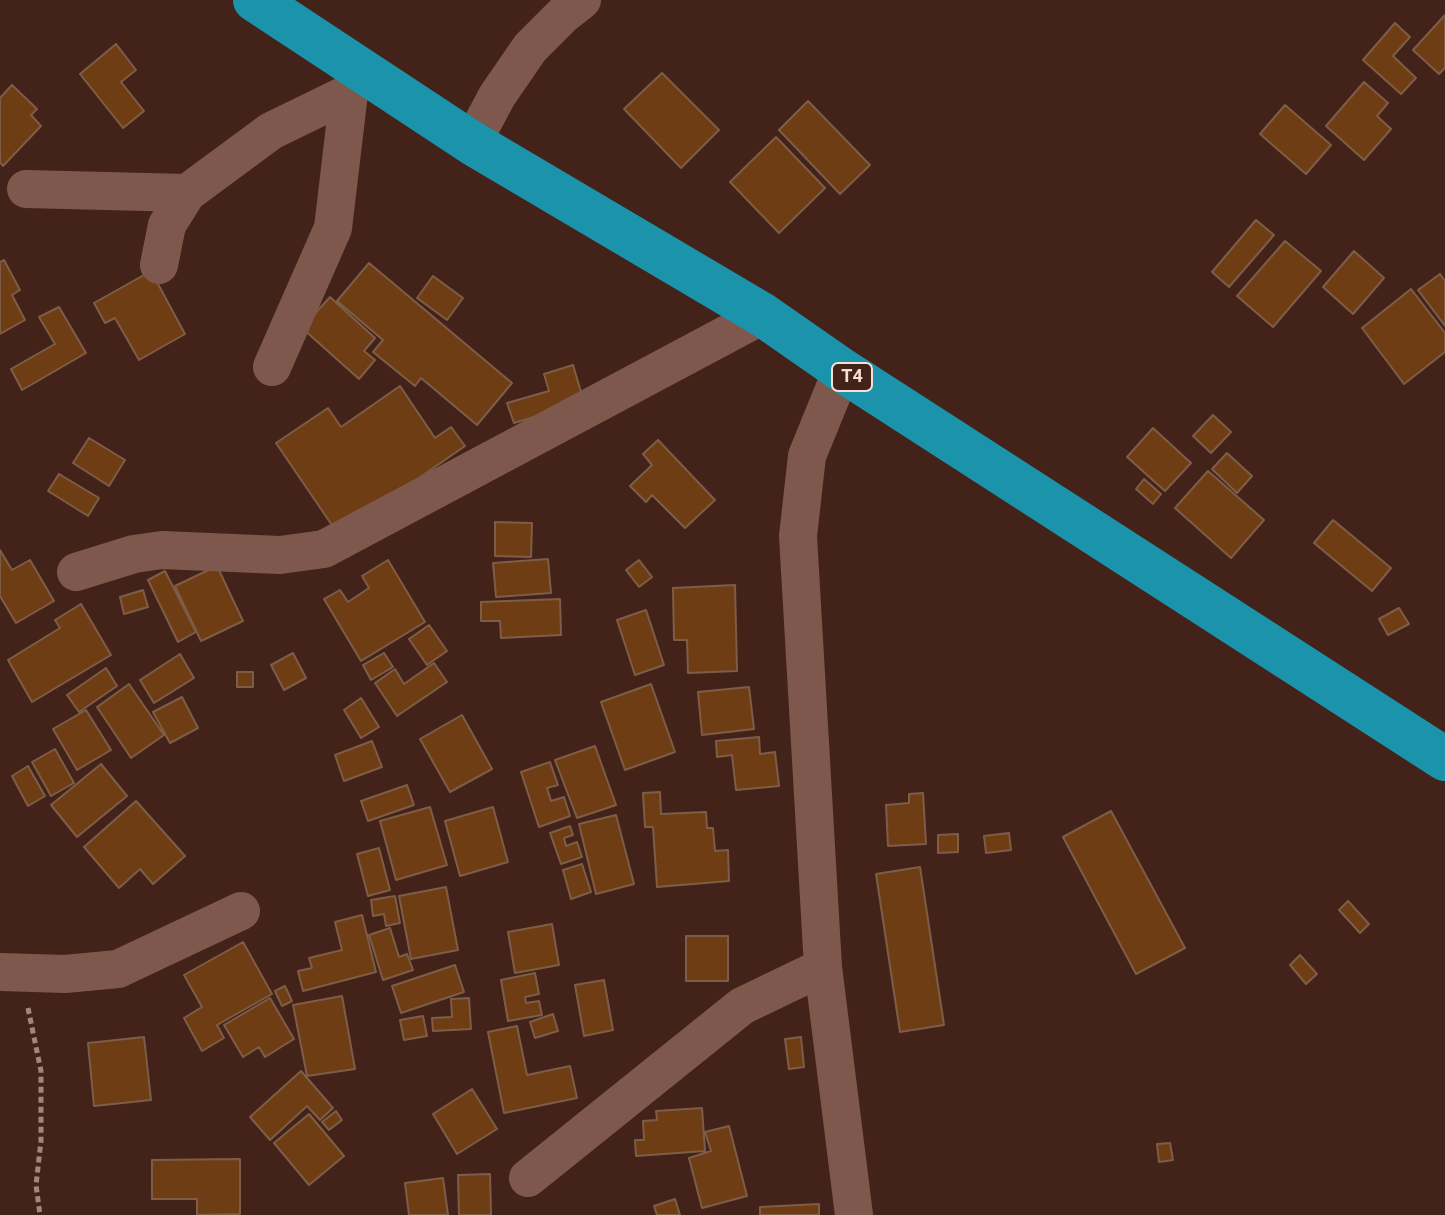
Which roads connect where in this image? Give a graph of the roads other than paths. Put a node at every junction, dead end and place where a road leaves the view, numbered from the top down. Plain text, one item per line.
1 (255, 0) edge
2 (582, 0) edge
3 (355, 81) junction
4 (472, 143) junction
5 (26, 189) dead end
6 (187, 193) junction
7 (159, 265) dead end
8 (763, 315) junction
9 (272, 367) dead end
10 (842, 370) junction
11 (76, 572) dead end
12 (1445, 759) edge
13 (241, 911) dead end
14 (823, 967) junction
15 (8, 972) edge
16 (528, 1178) dead end
17 (854, 1215) edge

1 - 3 highway, T4
2 - 4 street
3 - 4 highway, T4
3 - 6 street
3 - 9 street
4 - 8 highway, T4
5 - 6 street
6 - 7 street
8 - 10 highway, T4
8 - 11 street
10 - 12 highway, T4
10 - 14 street
13 - 15 street
14 - 16 street
14 - 17 street

